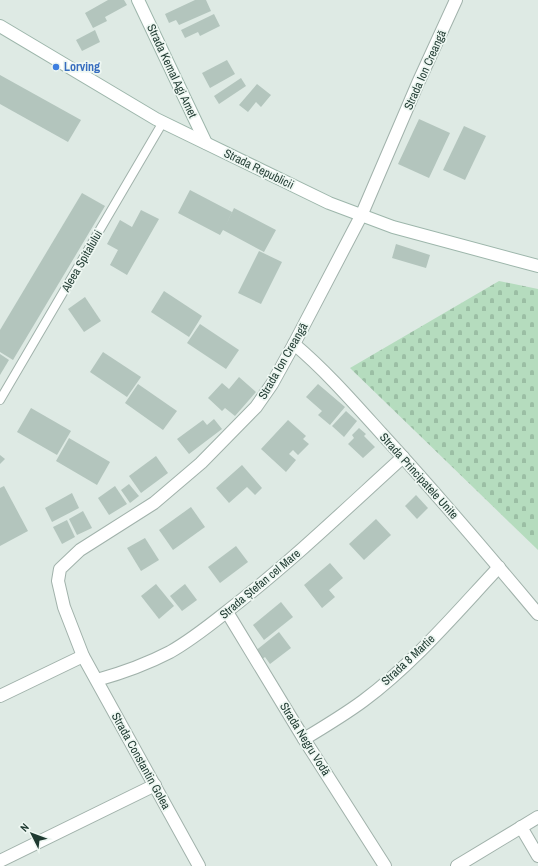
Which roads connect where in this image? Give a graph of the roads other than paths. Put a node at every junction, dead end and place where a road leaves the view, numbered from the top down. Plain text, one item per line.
1 (138, 0) edge
2 (456, 0) edge
3 (0, 26) edge
4 (163, 122) junction
5 (206, 143) junction
6 (361, 216) junction
7 (538, 266) edge
8 (294, 344) junction
9 (0, 400) edge
10 (403, 457) junction
11 (499, 567) junction
12 (227, 612) junction
13 (538, 614) edge
14 (83, 656) junction
15 (97, 680) junction
16 (0, 696) edge
17 (304, 740) junction
18 (155, 785) junction
19 (538, 817) edge
20 (521, 827) junction
21 (538, 856) edge
22 (0, 861) edge
23 (199, 866) edge
24 (385, 866) edge
25 (457, 866) edge

1 - 5 street, Strada Kemal Agi Amet
2 - 6 street, Strada Ion Creangă
3 - 4 street, Strada Republicii
4 - 5 street, Strada Republicii
4 - 9 lane, Aleea Spitalului
5 - 6 street, Strada Republicii
6 - 7 street, Strada Republicii
6 - 8 street, Strada Ion Creangă
8 - 10 street, Strada Principatele Unite
8 - 14 street, Strada Ion Creangă
10 - 11 street, Strada Principatele Unite
10 - 12 street, Strada Ștefan cel Mare
11 - 13 street, Strada Principatele Unite
11 - 17 street, Strada 8 Martie
12 - 15 street, Strada Ștefan cel Mare
12 - 17 street, Strada Negru Vodă
14 - 15 street, Strada Constantin Golea
14 - 16 street
15 - 18 street, Strada Constantin Golea
17 - 24 street, Strada Negru Vodă
18 - 22 street
18 - 23 street, Strada Constantin Golea
19 - 20 street
20 - 21 street
20 - 25 street

